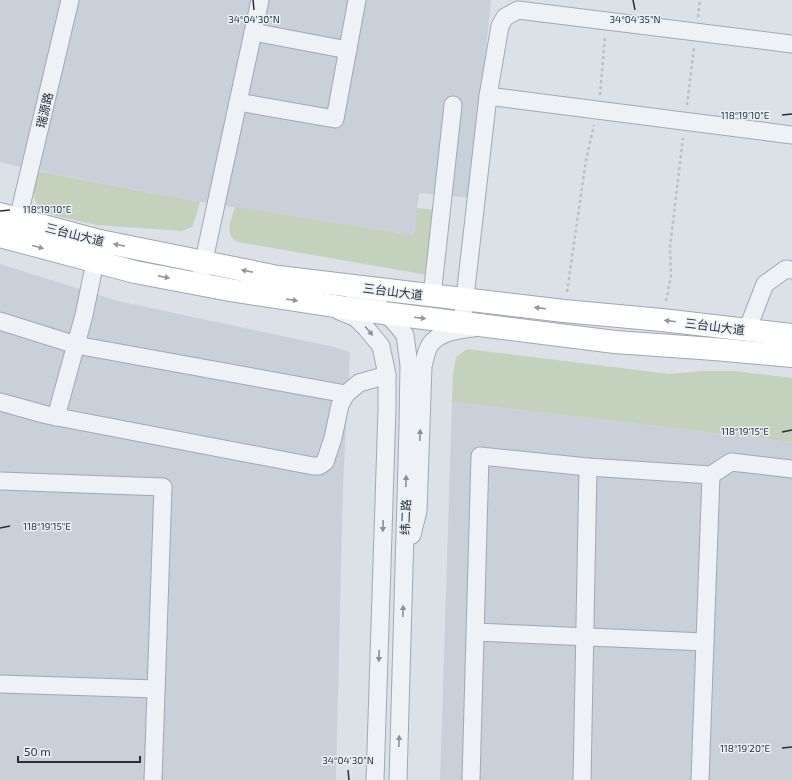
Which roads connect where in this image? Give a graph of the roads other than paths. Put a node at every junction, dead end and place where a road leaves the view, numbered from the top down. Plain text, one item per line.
1 (70, 0) edge
2 (260, 0) edge
3 (357, 0) edge
4 (253, 32) junction
5 (792, 44) edge
6 (348, 50) junction
7 (488, 96) junction
8 (238, 102) junction
9 (453, 105) dead end
10 (792, 135) edge
11 (9, 216) edge
12 (0, 236) edge
13 (95, 262) junction
14 (204, 262) junction
15 (792, 270) edge
16 (199, 284) junction
17 (343, 285) junction
18 (432, 296) junction
19 (465, 300) junction
20 (324, 305) junction
21 (387, 314) junction
22 (0, 321) edge
23 (462, 323) junction
24 (485, 326) junction
25 (747, 330) junction
26 (792, 335) edge
27 (76, 345) junction
28 (792, 356) edge
29 (387, 375) junction
30 (346, 394) junction
31 (0, 402) edge
32 (56, 417) junction
33 (588, 467) junction
34 (792, 469) edge
35 (711, 475) junction
36 (0, 481) edge
37 (404, 570) junction
38 (476, 632) junction
39 (584, 637) junction
40 (705, 642) junction
41 (0, 684) edge
42 (156, 689) junction
43 (153, 780) edge
44 (374, 780) edge
45 (398, 780) edge
46 (471, 780) edge
47 (582, 780) edge
48 (700, 780) edge

1 - 11 street, 瑞源路
2 - 4 street
3 - 6 street
4 - 6 street
4 - 8 street
5 - 7 street
6 - 8 street
7 - 10 street
7 - 19 street
8 - 14 street
9 - 18 street
14 -> 11 main road, 三台山大道
12 -> 13 main road, 三台山大道
13 -> 16 main road, 三台山大道
13 - 27 street
14 - 16 street
17 -> 14 main road, 三台山大道
15 - 25 street
16 -> 20 main road, 三台山大道
17 - 18 main road, 三台山大道
17 - 21 street, 纬二路
18 - 19 main road, 三台山大道
19 - 23 street
25 -> 19 main road, 三台山大道
20 - 21 main road, 三台山大道
20 -> 29 street, 纬二路
21 -> 23 main road, 三台山大道
37 -> 21 street, 纬二路
22 - 27 street
23 - 24 main road, 三台山大道
24 - 28 main road, 三台山大道
37 -> 24 street
25 - 26 main road, 三台山大道
27 - 30 street
27 - 32 street
29 - 30 street
29 -> 44 street, 纬二路
30 - 32 street
31 - 32 street
33 - 35 street
33 - 38 street
33 - 39 street
34 - 35 street
35 - 40 street
36 - 42 street
45 -> 37 street, 纬二路
38 - 39 street
38 - 46 street
39 - 40 street
39 - 47 street
40 - 48 street
41 - 42 street
42 - 43 street

